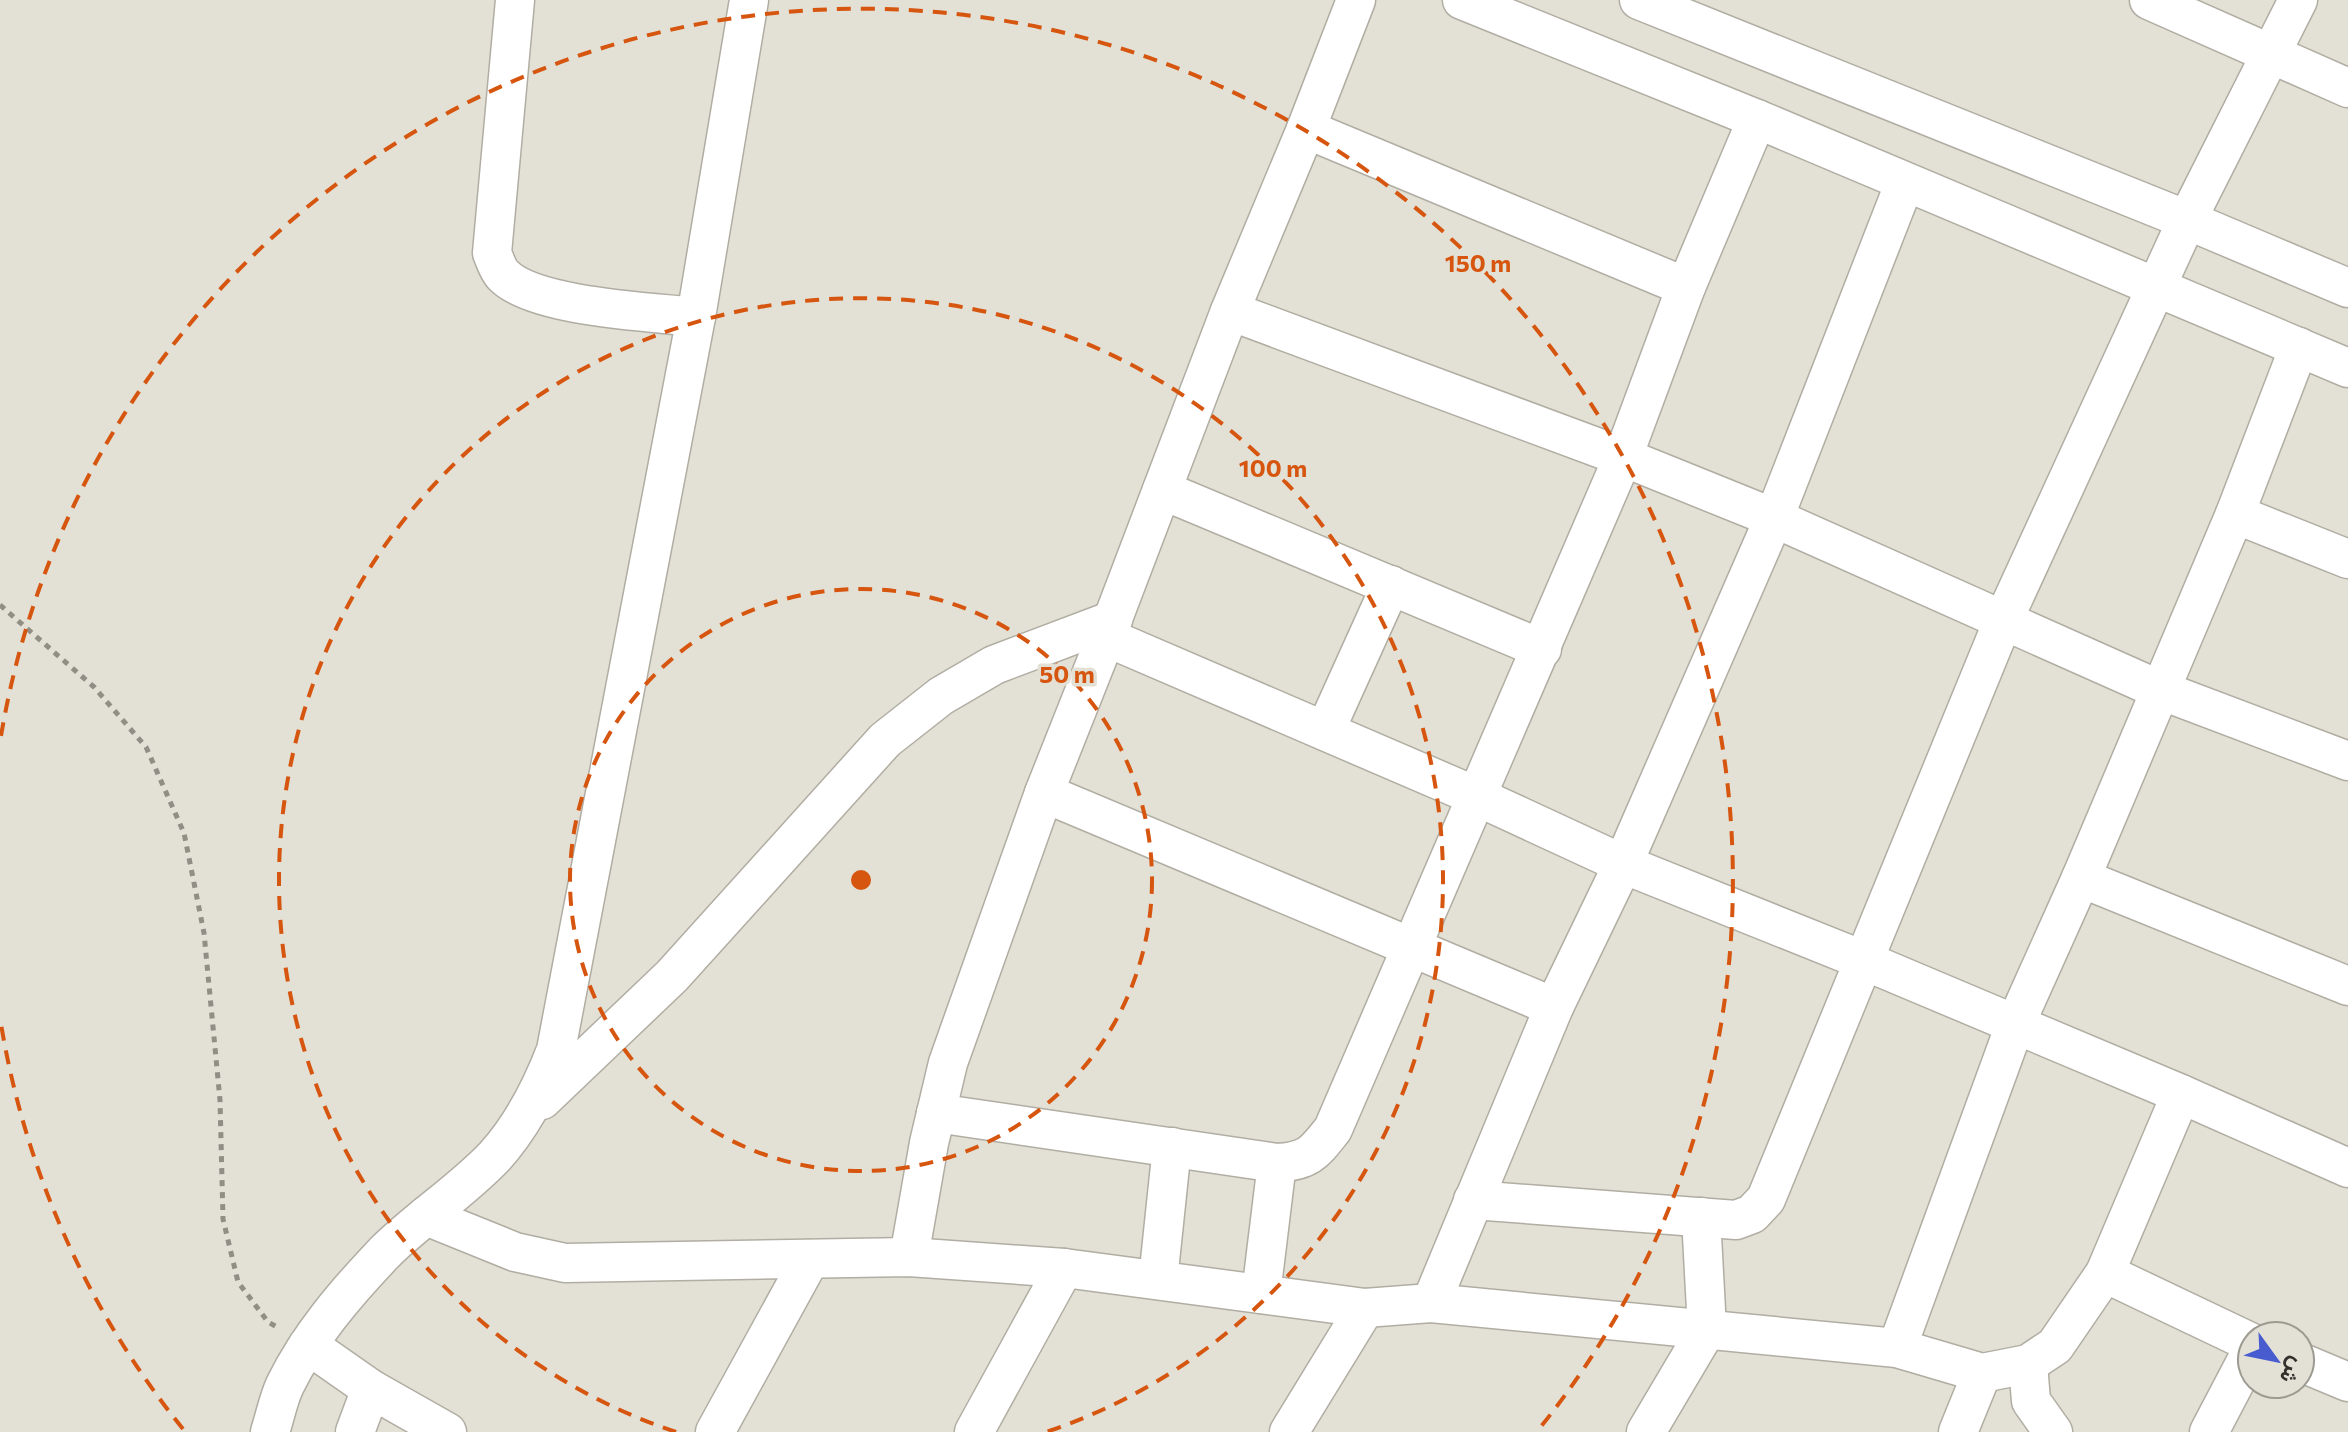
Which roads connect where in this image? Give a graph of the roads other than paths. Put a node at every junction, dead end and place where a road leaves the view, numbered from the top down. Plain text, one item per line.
1 (515, 0) edge
2 (749, 0) edge
3 (1356, 0) edge
4 (1462, 0) edge
5 (1639, 0) edge
6 (2149, 0) edge
7 (2298, 0) edge
8 (2269, 55) junction
9 (2348, 88) edge
10 (1757, 119) junction
11 (1306, 129) junction
12 (1905, 182) junction
13 (2187, 220) junction
14 (2156, 286) junction
15 (1686, 287) junction
16 (2348, 288) edge
17 (1230, 311) junction
18 (696, 317) junction
19 (2299, 347) junction
20 (2348, 368) edge
21 (1623, 457) junction
22 (1162, 490) junction
23 (2235, 514) junction
24 (1774, 518) junction
25 (2348, 559) edge
26 (1391, 585) junction
27 (2003, 621) junction
28 (1110, 628) junction
29 (1542, 649) junction
30 (2160, 690) junction
31 (1325, 731) junction
32 (2348, 761) edge
33 (1044, 793) junction
34 (1478, 797) junction
35 (1623, 864) junction
36 (2081, 878) junction
37 (1411, 946) junction
38 (1865, 961) junction
39 (2348, 986) edge
40 (1554, 1007) junction
41 (2015, 1025) junction
42 (2181, 1094) junction
43 (936, 1113) junction
44 (524, 1118) junction
45 (1172, 1147) junction
46 (1277, 1163) junction
47 (2348, 1168) edge
48 (1473, 1200) junction
49 (426, 1216) junction
50 (1701, 1217) junction
51 (909, 1257) junction
52 (810, 1259) junction
53 (1064, 1268) junction
54 (2105, 1273) junction
55 (1158, 1280) junction
56 (1261, 1294) junction
57 (1431, 1303) junction
58 (1365, 1308) junction
59 (1707, 1329) junction
60 (2236, 1335) edge
61 (308, 1345) junction
62 (1897, 1348) junction
63 (2028, 1364) junction
64 (2316, 1369) edge
65 (1982, 1373) junction
66 (2236, 1381) edge
67 (2348, 1382) edge
68 (371, 1389) junction
69 (1293, 1431) edge
70 (270, 1432) edge
71 (355, 1432) edge
72 (447, 1432) edge
73 (715, 1432) edge
74 (974, 1432) edge
75 (1646, 1432) edge
76 (1958, 1432) edge
77 (2053, 1432) edge
78 (2209, 1432) edge

1 - 18 street
2 - 18 street
3 - 11 street
4 - 10 street
5 - 13 street
6 - 8 street
7 - 8 street
8 - 9 street
8 - 13 street
10 - 12 street
10 - 15 street
11 - 15 street
11 - 17 street
12 - 14 street
12 - 24 street
13 - 14 street
13 - 16 street
14 - 19 street
14 - 27 street
15 - 21 street
17 - 21 street
17 - 22 street
18 - 44 street
19 - 20 street
19 - 23 street
21 - 24 street
21 - 29 street
22 - 26 street
22 - 28 street
23 - 25 street
23 - 30 street
24 - 27 street
24 - 35 street
26 - 29 street
26 - 31 street
27 - 30 street
27 - 38 street
28 - 31 street
28 - 33 street
28 - 44 street
29 - 34 street
30 - 32 street
30 - 36 street
31 - 34 street
33 - 37 street
33 - 43 street
34 - 35 street
34 - 37 street
35 - 38 street
35 - 40 street
36 - 39 street
36 - 41 street
37 - 40 street
37 - 46 street
38 - 41 street
38 - 50 street
40 - 48 street
41 - 42 street
41 - 62 street
42 - 47 street
42 - 54 street
43 - 45 street
43 - 51 street
44 - 49 street
45 - 46 street
45 - 55 street
46 - 56 street
48 - 50 street
48 - 57 street
49 - 52 street
49 - 61 street
50 - 59 street
51 - 52 street
51 - 53 street
52 - 73 street
53 - 55 street
53 - 74 street
54 - 60 street
54 - 63 street
55 - 56 street
56 - 58 street
57 - 58 street
57 - 59 street
58 - 69 street
59 - 62 street
59 - 75 street
61 - 68 street
61 - 70 street
62 - 65 street
63 - 65 street
63 - 77 street
64 - 67 street
65 - 76 street
66 - 78 street
68 - 71 street
68 - 72 street

